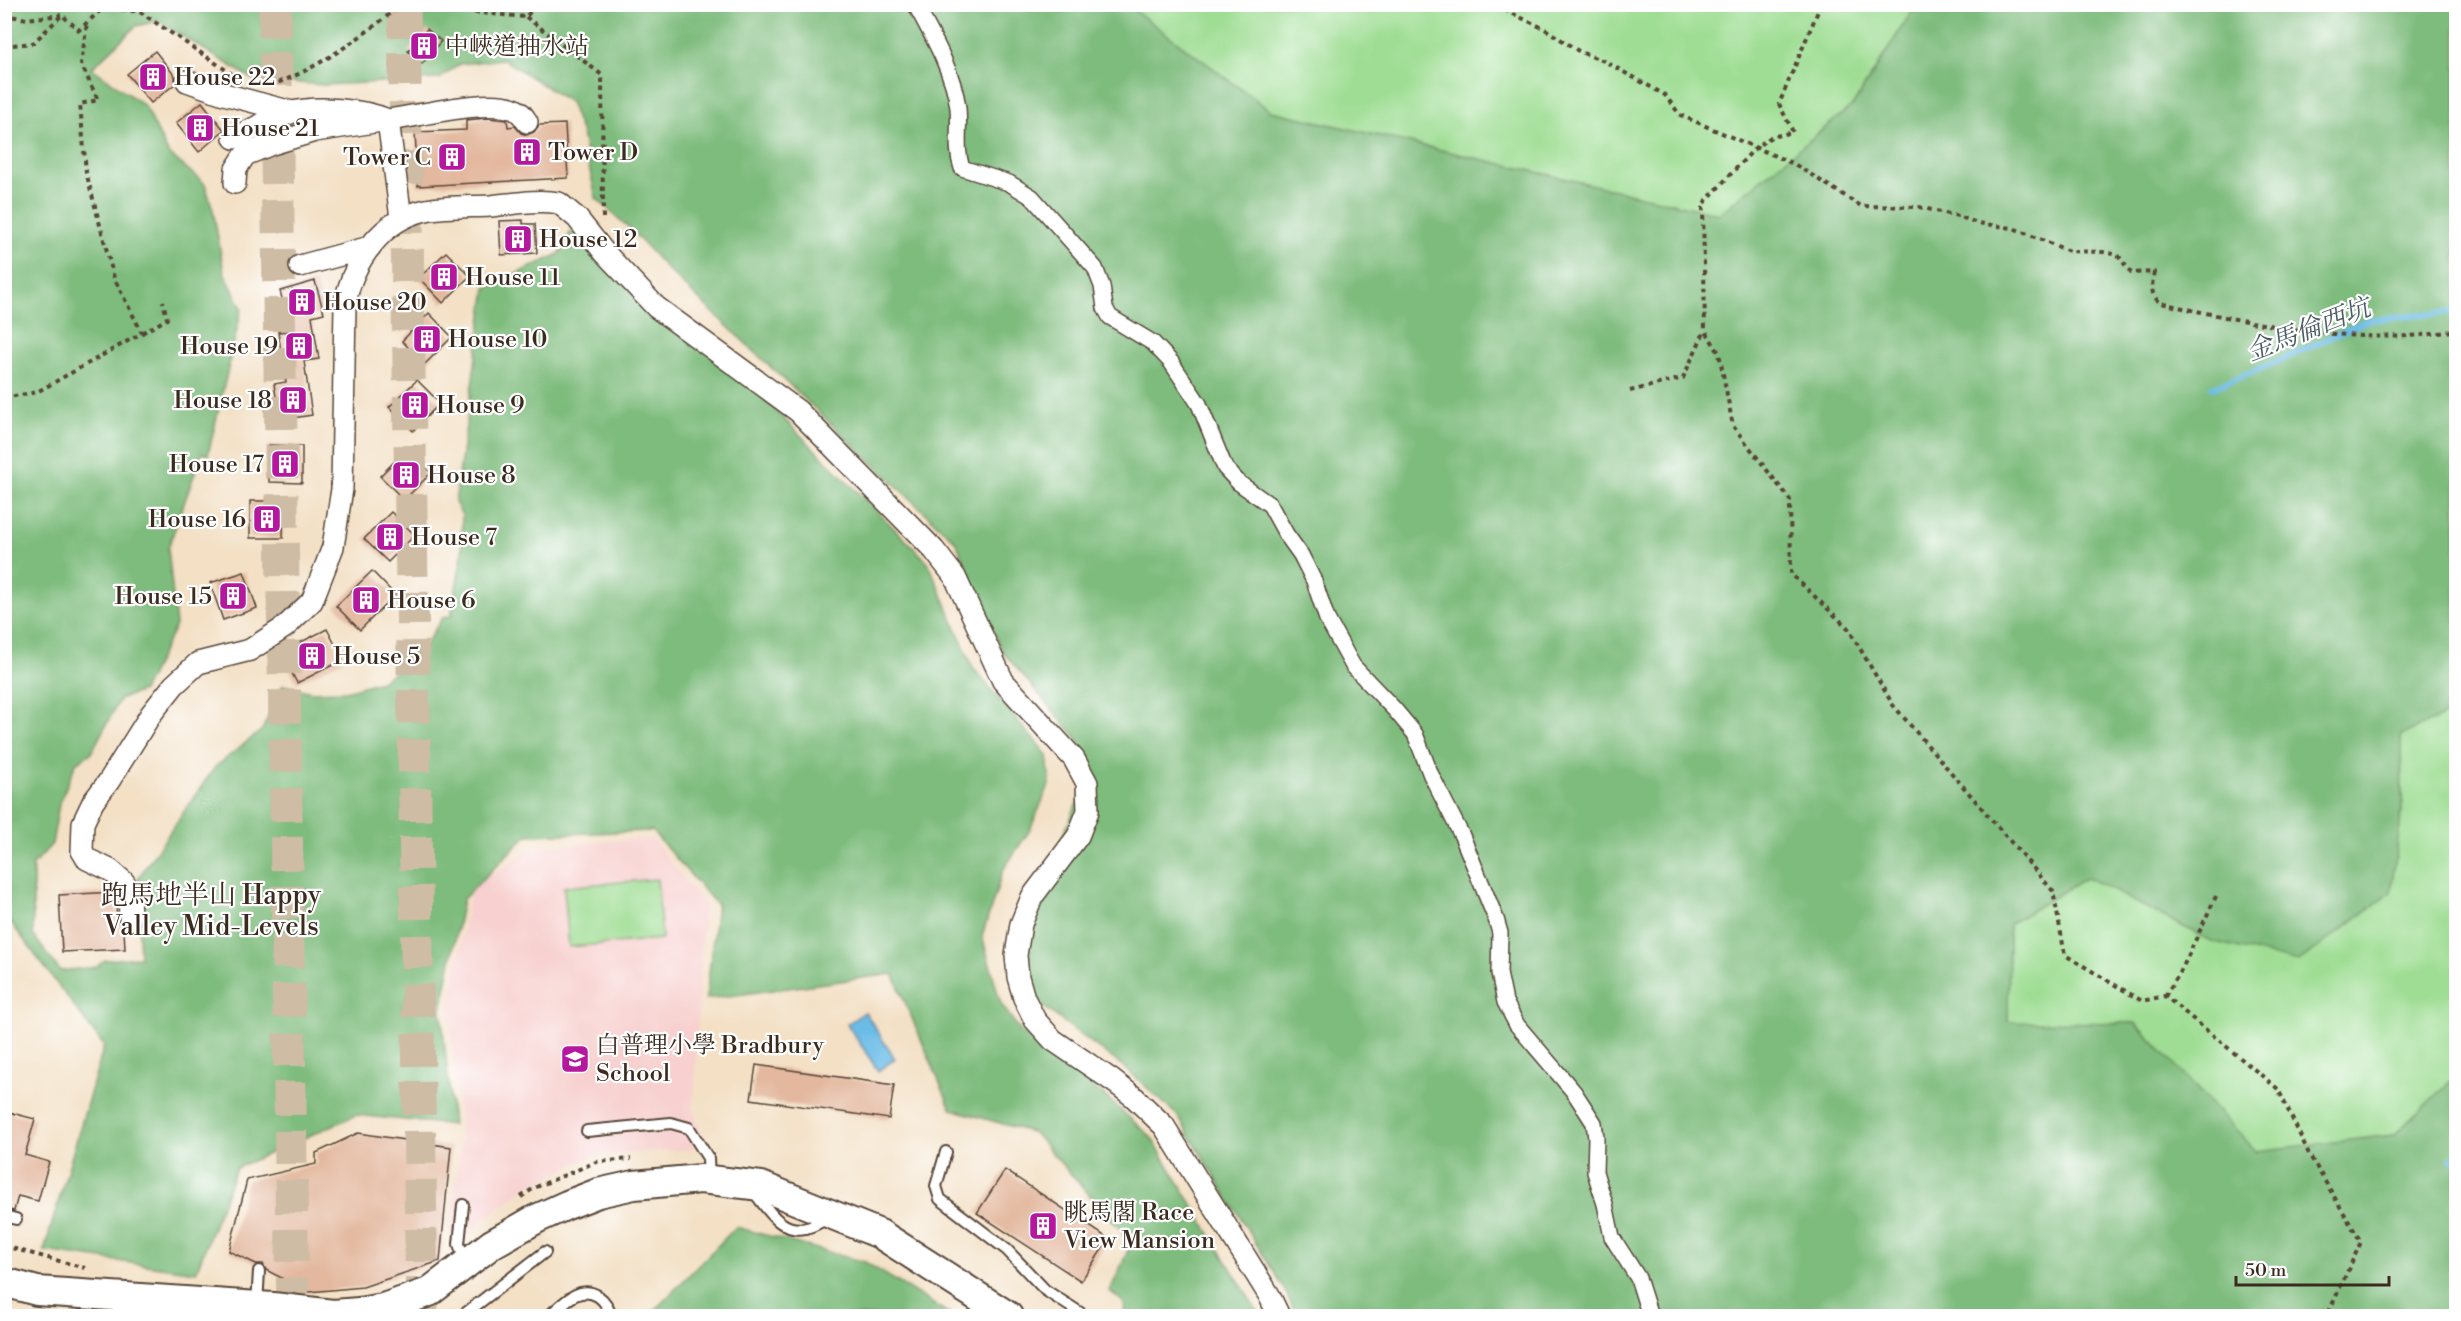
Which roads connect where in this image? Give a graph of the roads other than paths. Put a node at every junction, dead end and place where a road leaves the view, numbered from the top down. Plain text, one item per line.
1 (915, 4) edge
2 (187, 81) dead end
3 (292, 112) junction
4 (388, 120) junction
5 (526, 122) dead end
6 (234, 138) dead end
7 (235, 183) dead end
8 (401, 218) junction
9 (370, 247) junction
10 (300, 266) dead end
11 (130, 919) dead end
12 (587, 1131) dead end
13 (946, 1152) dead end
14 (709, 1180) junction
15 (463, 1205) dead end
16 (4, 1216) edge
17 (16, 1219) dead end
18 (545, 1252) dead end
19 (466, 1264) junction
20 (259, 1271) dead end
21 (4, 1282) edge
22 (271, 1310) edge
23 (462, 1317) edge
24 (549, 1317) edge
25 (610, 1317) edge
26 (1008, 1317) edge
27 (1085, 1317) edge
28 (1279, 1317) edge
29 (1650, 1317) edge

1 - 29 street
2 - 3 street
3 - 4 street
3 - 6 street
4 - 5 street
4 - 7 street
4 - 8 street
8 - 9 street
8 - 28 street
9 - 10 street
9 - 11 street
12 - 14 lane
13 - 27 lane
14 - 19 main road
14 - 26 main road
15 - 19 lane
16 - 17 lane
18 - 23 lane
19 - 22 main road
20 - 22 lane
21 - 22 main road
24 - 25 lane

